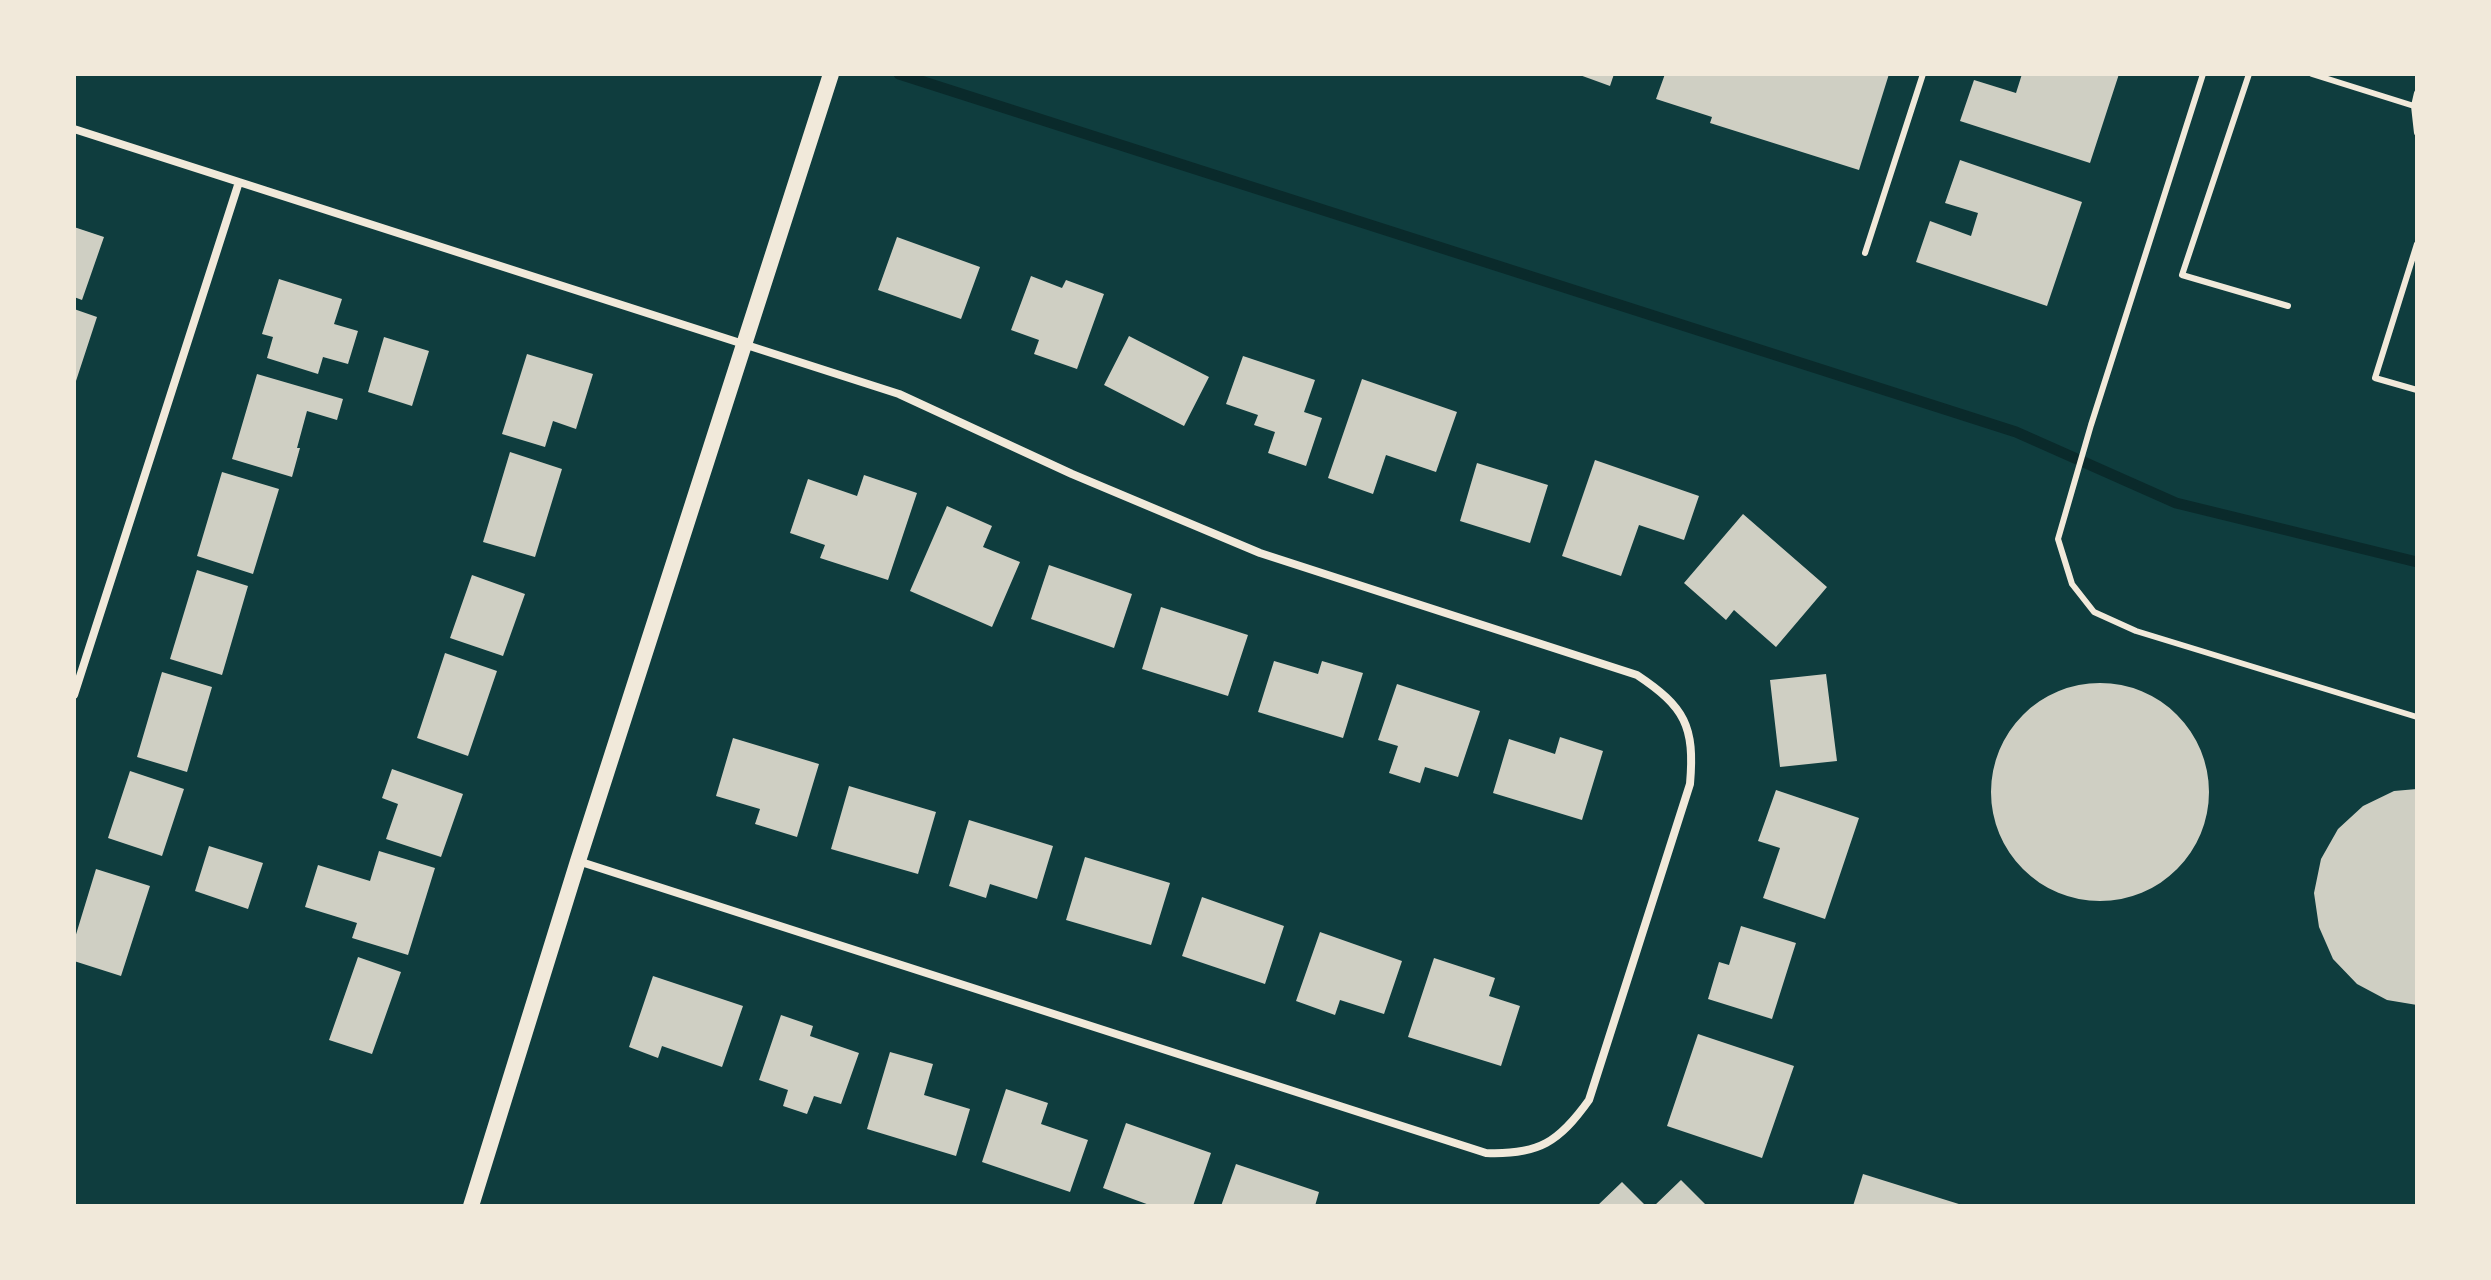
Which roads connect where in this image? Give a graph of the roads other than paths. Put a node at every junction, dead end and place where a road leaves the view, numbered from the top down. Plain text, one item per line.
1 (831, 74) edge
2 (1923, 74) edge
3 (2203, 74) edge
4 (2249, 74) edge
5 (2312, 74) edge
6 (2417, 93) edge
7 (2415, 107) edge
8 (74, 129) edge
9 (2417, 133) edge
10 (239, 182) junction
11 (2417, 244) edge
12 (1865, 253) dead end
13 (2288, 306) dead end
14 (743, 344) junction
15 (2417, 390) edge
16 (74, 695) edge
17 (2417, 717) edge
18 (578, 861) junction
19 (471, 1206) edge

1 - 14 main road
2 - 12 lane
3 - 17 lane
4 - 13 lane
5 - 7 lane
6 - 7 lane
7 - 9 lane
8 - 10 street
10 - 14 street
10 - 16 street
11 - 15 lane
14 - 18 main road
14 - 18 street
18 - 19 main road

